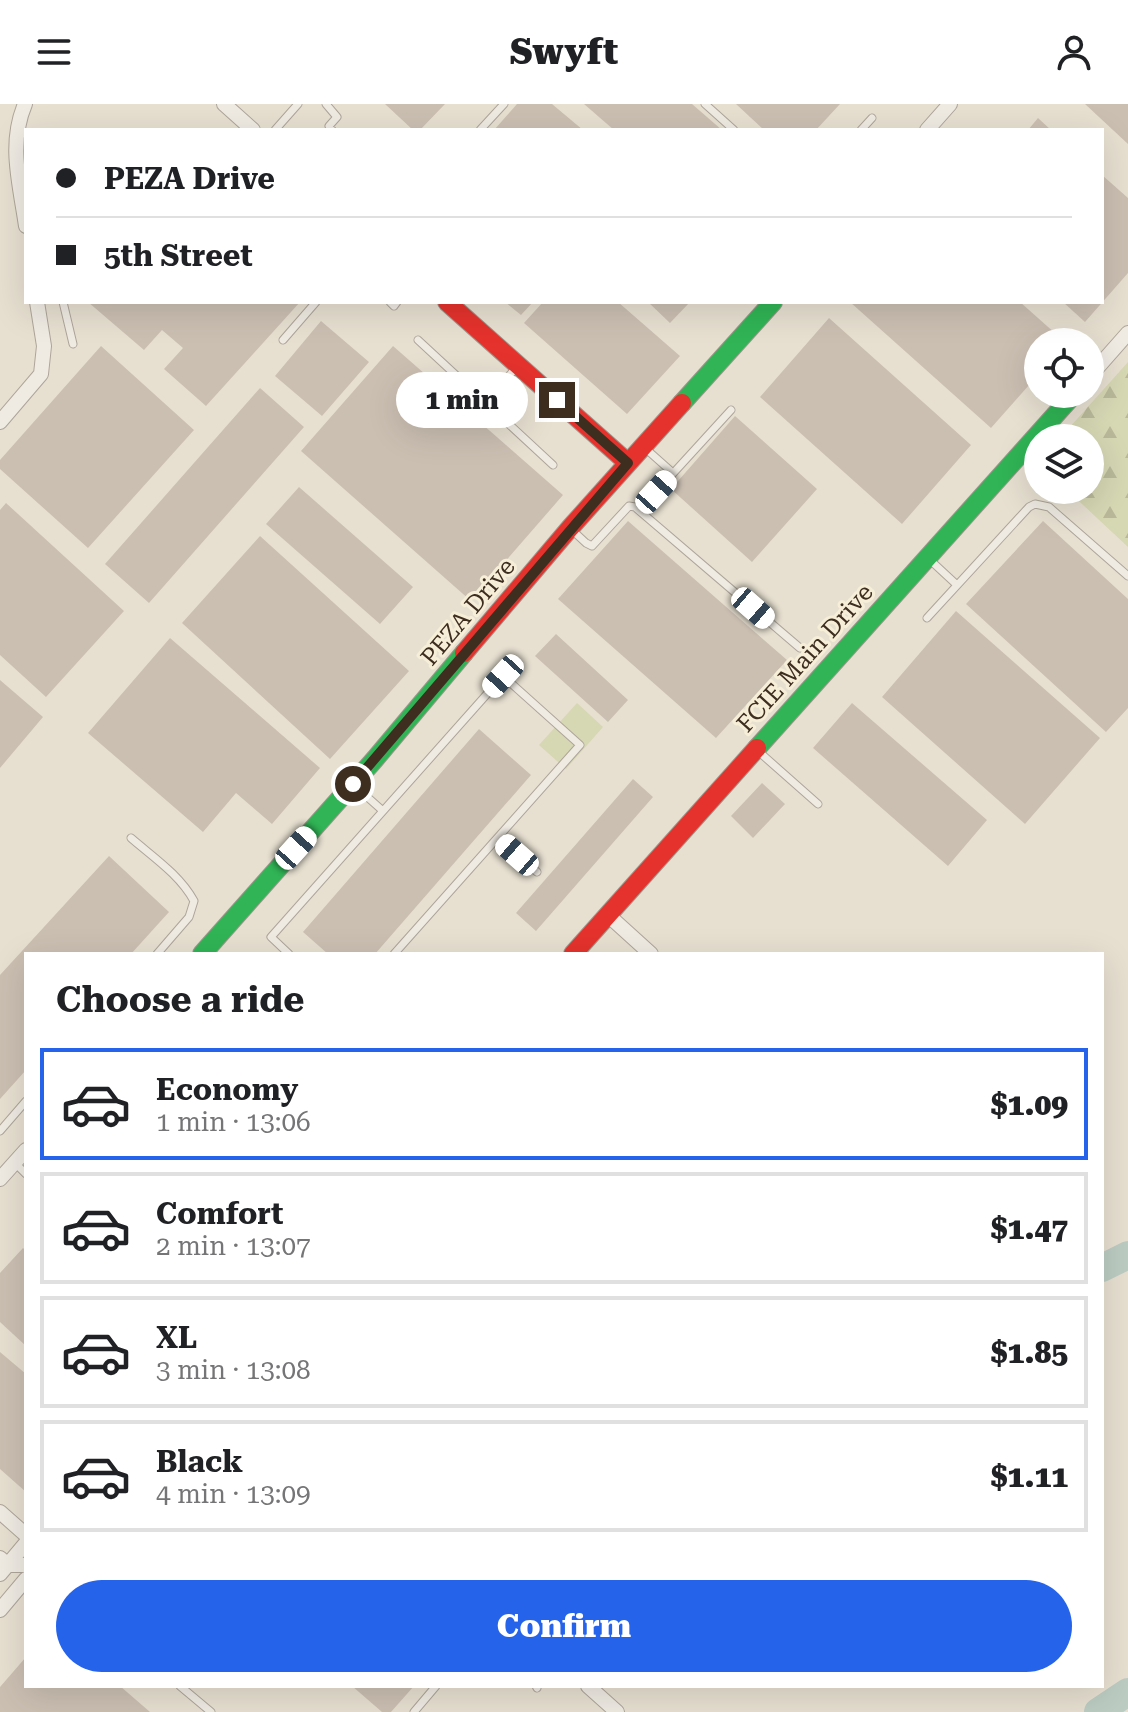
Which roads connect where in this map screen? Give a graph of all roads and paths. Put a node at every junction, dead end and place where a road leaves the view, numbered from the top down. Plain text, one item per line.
1 (25, 104) edge
2 (224, 104) edge
3 (298, 104) edge
4 (326, 104) edge
5 (504, 104) edge
6 (705, 104) edge
7 (950, 104) edge
8 (872, 118) dead end
9 (251, 128) edge
10 (277, 128) edge
11 (330, 128) edge
12 (482, 128) edge
13 (732, 128) edge
14 (863, 128) edge
15 (929, 128) edge
16 (24, 212) edge
17 (37, 304) edge
18 (63, 304) edge
19 (314, 304) edge
20 (449, 304) edge
21 (771, 304) edge
22 (1128, 333) edge
23 (283, 340) dead end
24 (418, 340) dead end
25 (73, 344) dead end
26 (1104, 360) edge
27 (518, 366) junction
28 (485, 402) junction
29 (1061, 408) edge
30 (731, 410) dead end
31 (0, 422) edge
32 (644, 446) junction
33 (628, 463) junction
34 (553, 465) dead end
35 (673, 473) junction
36 (656, 492) dead end
37 (570, 528) junction
38 (927, 558) junction
39 (1128, 576) edge
40 (957, 585) junction
41 (927, 618) dead end
42 (800, 648) dead end
43 (756, 749) junction
44 (353, 784) junction
45 (818, 804) dead end
46 (383, 811) junction
47 (131, 838) dead end
48 (498, 838) junction
49 (537, 872) dead end
50 (608, 915) junction
51 (159, 952) edge
52 (204, 952) edge
53 (287, 952) edge
54 (396, 952) edge
55 (575, 952) edge
56 (649, 952) edge
57 (24, 1103) edge
58 (0, 1131) edge
59 (24, 1152) edge
60 (9, 1171) edge
61 (0, 1512) edge
62 (24, 1533) edge
63 (24, 1545) edge
64 (24, 1565) edge
65 (3, 1566) edge
66 (24, 1581) edge
67 (0, 1610) edge
68 (182, 1688) edge
69 (434, 1688) edge
70 (590, 1688) edge
71 (211, 1712) edge
72 (414, 1712) edge
73 (617, 1712) edge

1 - 16 street
2 - 9 street
3 - 10 lane
4 - 11 lane
5 - 12 lane
6 - 13 lane
7 - 15 street
8 - 14 lane
17 - 31 street
18 - 25 lane
19 - 23 lane
20 - 27 street
21 - 32 street, PEZA Drive
22 - 26 street
24 - 28 lane
27 - 28 lane
27 - 33 street
28 - 34 lane
29 - 38 street, FCIE Main Drive
30 - 35 lane
32 - 33 street, PEZA Drive
32 - 35 lane
33 - 37 street, PEZA Drive
35 - 36 lane
37 - 42 lane
37 - 44 street, PEZA Drive
38 - 40 lane
38 - 43 street, FCIE Main Drive
39 - 40 lane
40 - 41 lane
43 - 45 lane
43 - 50 street, FCIE Main Drive
44 - 46 lane
44 - 52 street, PEZA Drive
46 - 48 lane
46 - 53 lane
47 - 51 lane
48 - 49 lane
48 - 54 lane
50 - 55 street, FCIE Main Drive
50 - 56 street
57 - 58 lane
59 - 60 street
61 - 62 street
63 - 65 street
64 - 65 street
66 - 67 street
68 - 71 lane
69 - 72 lane
70 - 73 street

